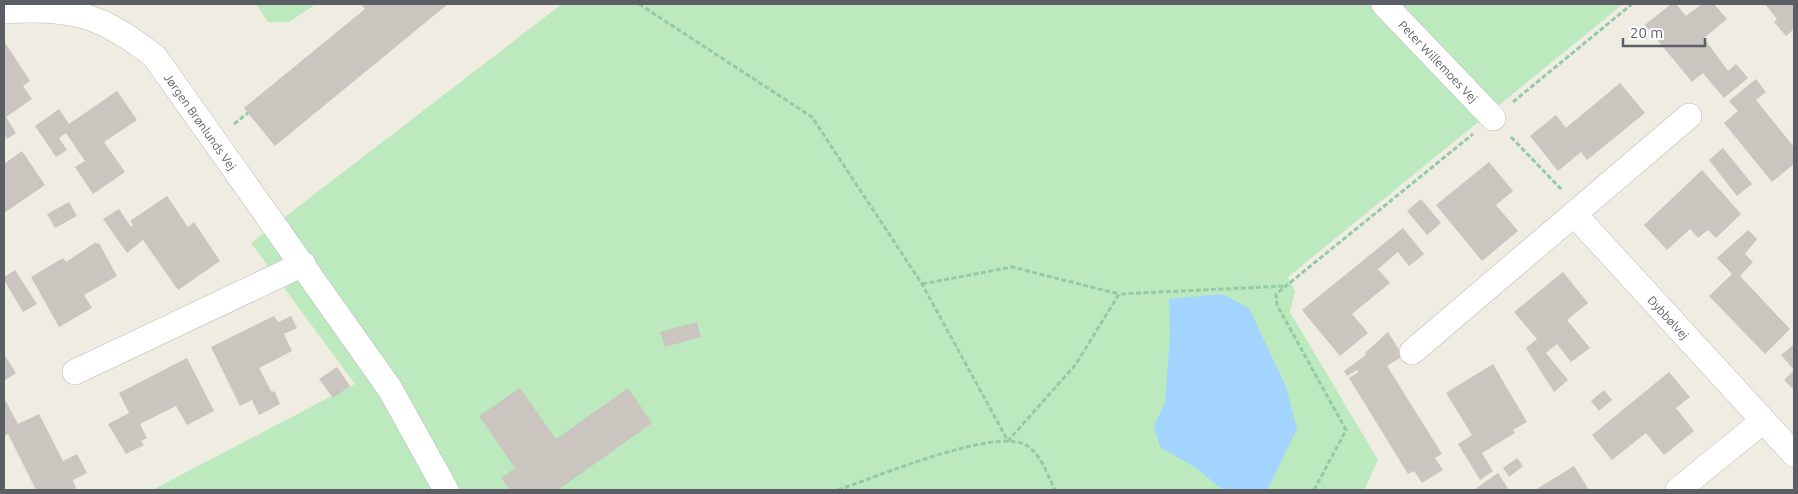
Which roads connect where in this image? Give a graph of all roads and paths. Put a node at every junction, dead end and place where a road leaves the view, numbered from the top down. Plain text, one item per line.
1 (639, 4) edge
2 (1384, 4) edge
3 (1632, 4) edge
4 (73, 7) edge
5 (4, 11) edge
6 (1689, 116) dead end
7 (1493, 118) junction
8 (1574, 214) junction
9 (303, 264) junction
10 (922, 284) junction
11 (1286, 286) junction
12 (1118, 294) junction
13 (1412, 352) dead end
14 (75, 372) dead end
15 (1763, 421) junction
16 (1008, 441) junction
17 (1794, 454) edge
18 (446, 490) edge
19 (838, 490) edge
20 (1055, 490) edge
21 (1314, 490) edge
22 (1678, 490) edge

1 - 10 path
2 - 7 street, Peter Willemoes Vej
3 - 7 path
4 - 5 street, Jørgen Brønlunds Vej
4 - 9 street, Jørgen Brønlunds Vej
6 - 8 street
7 - 8 path
7 - 11 path
8 - 13 street
8 - 15 street, Dybbølvej
9 - 14 street
9 - 18 street, Jørgen Brønlunds Vej
10 - 12 path
10 - 16 path
11 - 12 path
11 - 21 path
12 - 16 path
15 - 17 street, Dybbølvej
15 - 22 street
16 - 19 path
16 - 20 path

